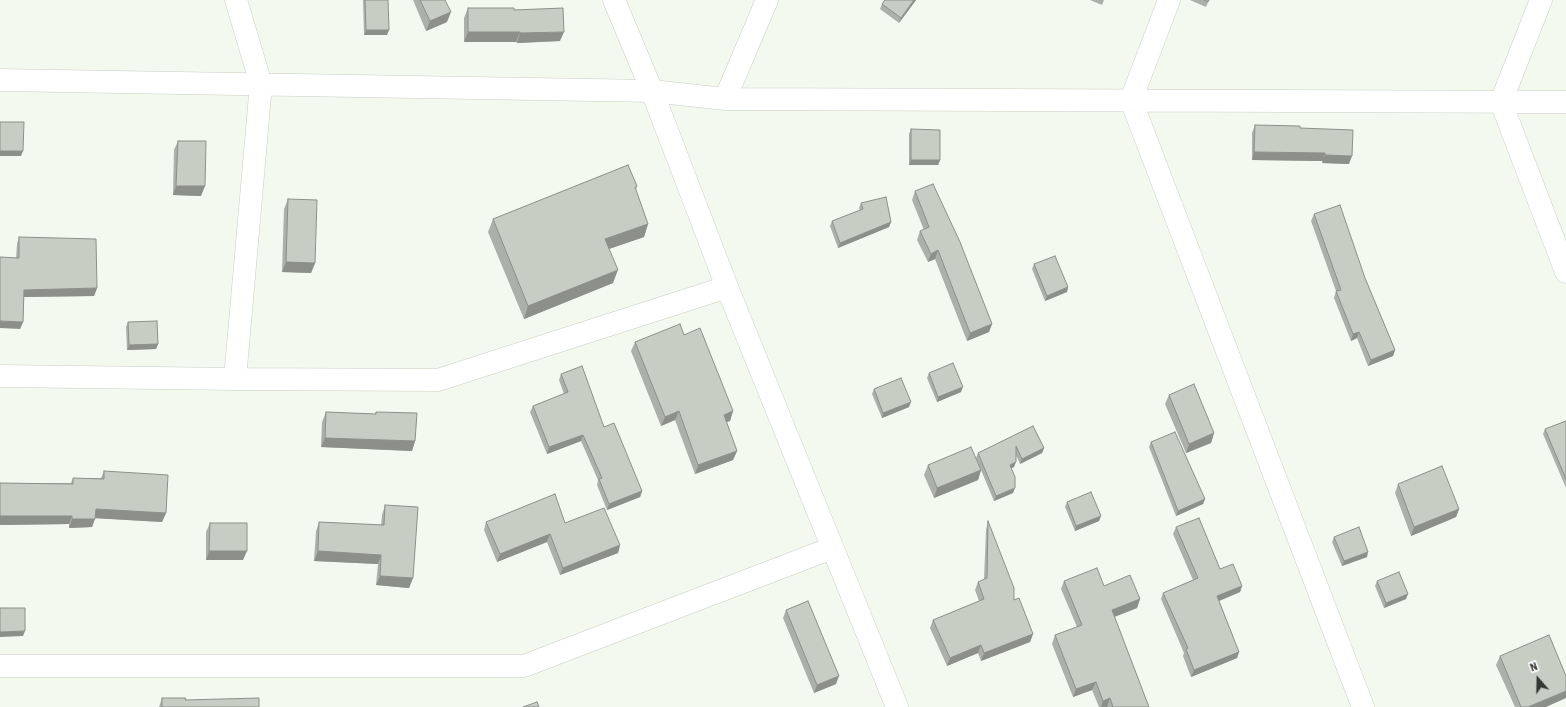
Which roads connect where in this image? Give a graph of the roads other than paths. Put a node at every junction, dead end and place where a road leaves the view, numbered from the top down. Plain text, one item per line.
1 (236, 0) edge
2 (614, 0) edge
3 (768, 0) edge
4 (1170, 0) edge
5 (1541, 0) edge
6 (0, 80) edge
7 (262, 84) junction
8 (652, 91) junction
9 (725, 99) junction
10 (1131, 100) junction
11 (1501, 102) junction
12 (1566, 102) edge
13 (1566, 272) edge
14 (728, 287) junction
15 (0, 376) edge
16 (235, 379) junction
17 (832, 548) junction
18 (0, 666) edge
19 (897, 707) edge
20 (1363, 707) edge

1 - 7 street
2 - 8 street
3 - 9 street
4 - 10 street
5 - 11 street
6 - 7 street
7 - 8 street
7 - 16 street
8 - 9 street
8 - 14 street
9 - 10 street
10 - 11 street
10 - 20 street
11 - 12 street
11 - 13 street
14 - 16 street
14 - 17 street
15 - 16 street
17 - 18 street
17 - 19 street

